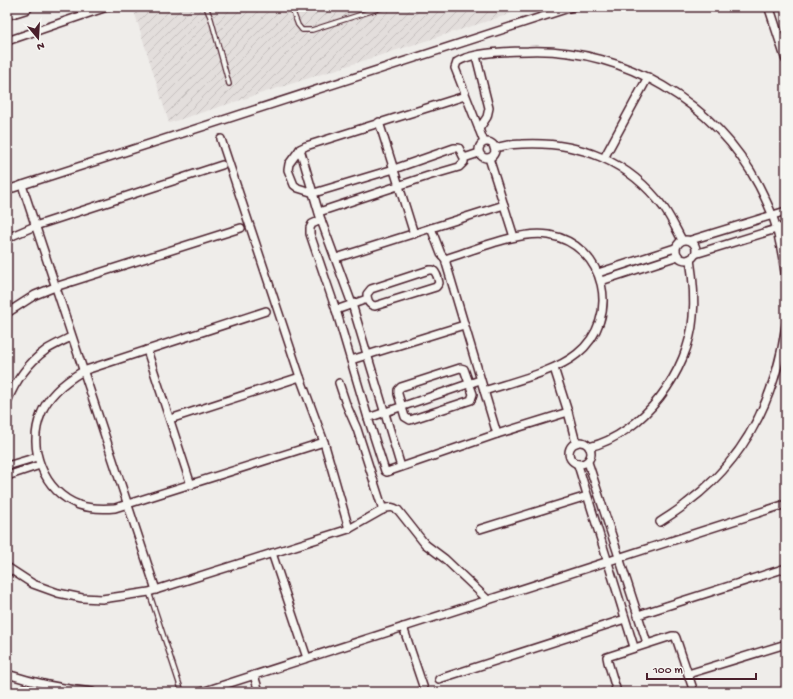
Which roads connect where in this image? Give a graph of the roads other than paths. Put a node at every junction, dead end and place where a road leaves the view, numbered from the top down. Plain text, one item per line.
1 (26, 7) edge
2 (107, 7) edge
3 (206, 7) edge
4 (291, 7) edge
5 (384, 7) edge
6 (572, 7) edge
7 (769, 7) edge
8 (7, 14) edge
9 (7, 41) edge
10 (476, 56) junction
11 (786, 59) edge
12 (648, 77) junction
13 (229, 84) dead end
14 (465, 96) junction
15 (379, 122) junction
16 (479, 128) junction
17 (221, 139) dead end
18 (484, 142) junction
19 (300, 148) junction
20 (494, 148) junction
21 (479, 153) junction
22 (464, 158) junction
23 (489, 158) junction
24 (604, 158) junction
25 (222, 165) dead end
26 (394, 168) junction
27 (22, 185) junction
28 (398, 185) junction
29 (7, 190) edge
30 (314, 193) junction
31 (504, 205) junction
32 (786, 211) edge
33 (319, 212) junction
34 (772, 215) junction
35 (321, 220) junction
36 (35, 226) junction
37 (786, 226) edge
38 (241, 228) dead end
39 (431, 228) junction
40 (777, 229) junction
41 (414, 234) junction
42 (514, 237) junction
43 (7, 239) edge
44 (682, 240) junction
45 (691, 240) junction
46 (675, 248) junction
47 (678, 256) junction
48 (692, 257) junction
49 (336, 258) junction
50 (446, 260) junction
51 (598, 273) junction
52 (449, 274) junction
53 (438, 278) junction
54 (786, 279) edge
55 (600, 281) junction
56 (55, 287) junction
57 (366, 299) junction
58 (352, 304) junction
59 (336, 310) junction
60 (266, 311) dead end
61 (7, 313) edge
62 (464, 325) junction
63 (786, 325) edge
64 (72, 337) junction
65 (147, 350) junction
66 (367, 355) junction
67 (351, 360) junction
68 (554, 368) junction
69 (83, 371) junction
70 (300, 377) junction
71 (480, 380) junction
72 (339, 383) dead end
73 (470, 384) junction
74 (9, 390) edge
75 (484, 391) junction
76 (7, 402) edge
77 (401, 405) junction
78 (384, 411) junction
79 (568, 412) junction
80 (368, 418) junction
81 (170, 419) junction
82 (497, 434) junction
83 (324, 442) junction
84 (576, 443) junction
85 (589, 447) junction
86 (37, 456) junction
87 (588, 462) junction
88 (578, 464) junction
89 (40, 465) junction
90 (7, 466) edge
91 (402, 467) junction
92 (7, 476) edge
93 (191, 485) junction
94 (587, 496) junction
95 (786, 504) edge
96 (127, 505) junction
97 (383, 510) junction
98 (660, 522) dead end
99 (350, 529) junction
100 (480, 529) dead end
101 (272, 553) junction
102 (619, 558) junction
103 (607, 562) junction
104 (7, 567) edge
105 (786, 568) edge
106 (153, 591) junction
107 (632, 598) junction
108 (488, 600) junction
109 (620, 601) junction
110 (638, 615) junction
111 (625, 619) junction
112 (403, 627) junction
113 (647, 644) junction
114 (786, 644) edge
115 (634, 647) junction
116 (307, 658) junction
117 (7, 674) edge
118 (688, 674) junction
119 (254, 675) junction
120 (439, 679) dead end
121 (88, 692) edge
122 (182, 692) edge
123 (202, 692) edge
124 (259, 692) edge
125 (425, 692) edge
126 (617, 692) edge
127 (694, 692) edge

1 - 8 highway
2 - 9 street
3 - 13 lane
4 - 5 lane
6 - 27 street
7 - 11 street
10 - 12 street
10 - 14 street
10 - 16 street
12 - 24 street
12 - 34 street
14 - 15 street
14 - 16 street
15 - 19 street
15 - 26 street
16 - 18 street
17 - 70 street
18 - 20 street
18 - 21 street
19 - 30 street
19 - 30 street
20 - 23 street
20 - 24 street
21 - 22 street
21 - 23 street
22 - 26 street
22 - 28 street
23 - 31 street
24 - 44 street
25 - 36 street
26 - 28 street
26 - 30 street
27 - 29 street
27 - 36 street
28 - 33 street
28 - 41 street
30 - 33 street
31 - 39 street
31 - 42 street
32 - 34 street
33 - 35 street
34 - 40 street
34 - 45 street
35 - 49 street
35 - 59 street
36 - 43 street
36 - 56 street
37 - 40 street
38 - 56 street
39 - 41 street
39 - 50 street
40 - 48 street
40 - 54 street
41 - 49 street
42 - 50 street
42 - 51 street
44 - 45 street
44 - 46 street
45 - 48 street
46 - 47 street
46 - 51 street
47 - 48 street
47 - 55 street
48 - 85 street
49 - 58 street
50 - 52 street
51 - 55 street
52 - 53 street
52 - 62 street
53 - 57 street
53 - 57 street
55 - 68 street
56 - 61 street
56 - 64 street
57 - 58 street
58 - 59 street
58 - 66 street
59 - 67 street
60 - 65 street
62 - 66 street
62 - 71 street
63 - 98 street
64 - 69 street
64 - 74 street
65 - 69 street
65 - 81 street
66 - 67 street
66 - 78 street
67 - 80 street
68 - 75 street
68 - 79 street
69 - 86 street
69 - 96 street
70 - 81 street
70 - 83 street
71 - 73 street
71 - 75 street
72 - 97 street
73 - 77 street
73 - 77 street
73 - 77 street
74 - 76 street
75 - 82 street
77 - 78 street
78 - 80 street
78 - 91 street
79 - 82 street
79 - 84 street
80 - 91 street
81 - 93 street
82 - 91 street
83 - 93 street
83 - 99 street
84 - 85 street
84 - 88 street
85 - 87 street
86 - 89 street
86 - 90 street
87 - 88 street
87 - 102 street
88 - 94 street
89 - 92 street
89 - 96 street
93 - 96 street
94 - 100 street
94 - 103 street
95 - 102 street
96 - 106 street
97 - 99 street
97 - 108 street
99 - 101 street
101 - 106 street
101 - 116 street
102 - 103 street
102 - 107 street
103 - 108 street
103 - 109 street
104 - 106 street
105 - 110 street
106 - 122 lane
107 - 109 street
107 - 110 street
108 - 112 street
109 - 111 street
110 - 113 street
111 - 115 street
111 - 120 street
112 - 116 street
112 - 125 street
113 - 115 street
113 - 118 street
114 - 118 street
115 - 126 street
116 - 119 street
117 - 121 street
118 - 127 street
119 - 123 street
119 - 124 street

